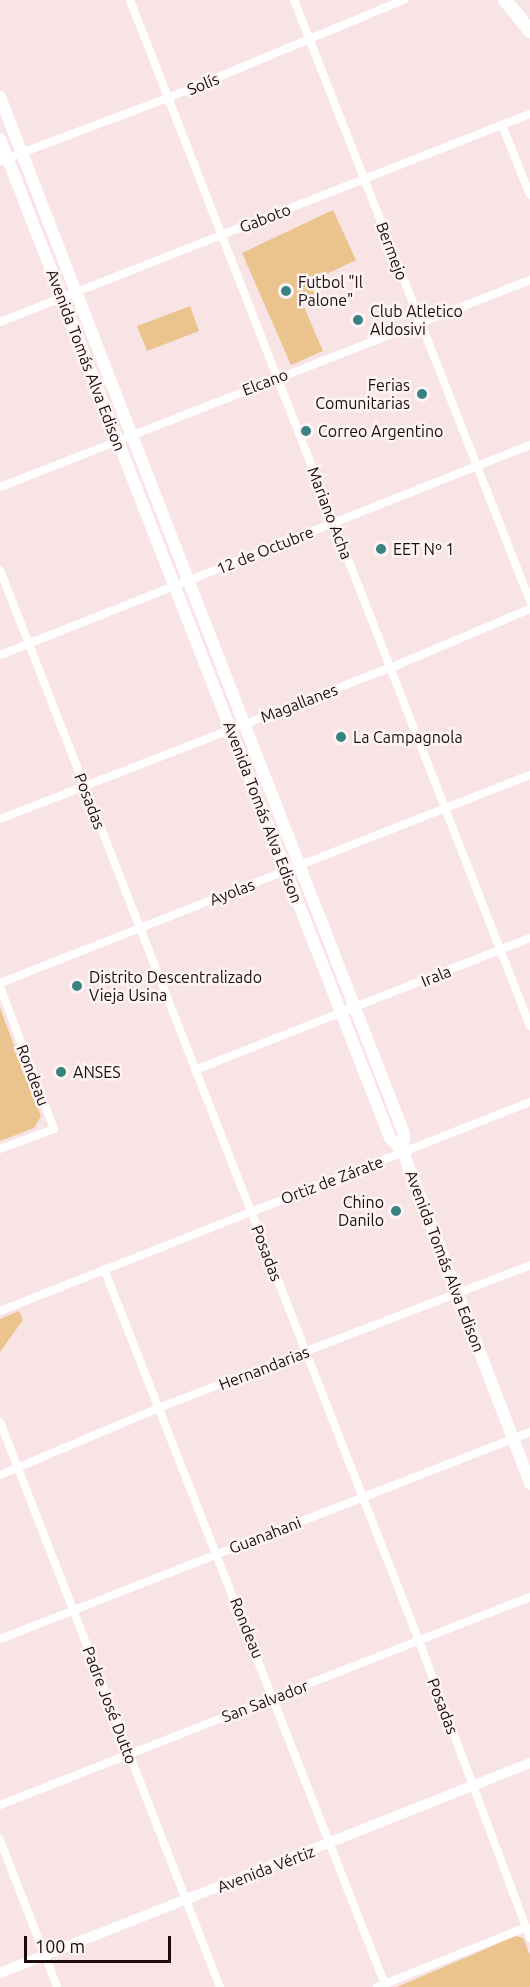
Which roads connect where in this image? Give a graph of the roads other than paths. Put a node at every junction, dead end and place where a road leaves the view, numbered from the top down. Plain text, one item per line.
1 (130, 0) edge
2 (294, 0) edge
3 (404, 0) edge
4 (505, 0) edge
5 (530, 31) edge
6 (310, 41) junction
7 (0, 97) edge
8 (168, 98) junction
9 (530, 114) edge
10 (502, 125) junction
11 (0, 139) edge
12 (21, 153) junction
13 (4, 159) edge
14 (364, 179) junction
15 (530, 195) edge
16 (221, 235) junction
17 (530, 280) edge
18 (76, 293) junction
19 (62, 298) junction
20 (0, 322) edge
21 (420, 322) junction
22 (277, 377) junction
23 (131, 435) junction
24 (117, 440) junction
25 (530, 445) edge
26 (477, 466) junction
27 (0, 487) edge
28 (333, 523) junction
29 (0, 570) edge
30 (188, 580) junction
31 (174, 586) junction
32 (530, 602) edge
33 (530, 609) edge
34 (28, 643) junction
35 (0, 655) edge
36 (390, 668) junction
37 (244, 724) junction
38 (230, 729) junction
39 (530, 775) edge
40 (84, 786) junction
41 (445, 809) junction
42 (0, 819) edge
43 (299, 866) junction
44 (286, 871) junction
45 (140, 928) junction
46 (530, 938) edge
47 (500, 950) junction
48 (0, 985) edge
49 (355, 1008) junction
50 (342, 1014) junction
51 (530, 1026) edge
52 (195, 1070) junction
53 (530, 1102) edge
54 (0, 1149) edge
55 (403, 1152) junction
56 (251, 1211) junction
57 (530, 1265) edge
58 (104, 1269) junction
59 (457, 1293) junction
60 (0, 1311) edge
61 (306, 1352) junction
62 (161, 1407) junction
63 (0, 1422) edge
64 (530, 1432) edge
65 (513, 1439) junction
66 (18, 1468) junction
67 (0, 1475) edge
68 (530, 1483) edge
69 (363, 1497) junction
70 (217, 1554) junction
71 (530, 1597) edge
72 (74, 1610) junction
73 (0, 1639) edge
74 (419, 1641) junction
75 (275, 1698) junction
76 (129, 1755) junction
77 (530, 1763) edge
78 (473, 1785) junction
79 (0, 1805) edge
80 (0, 1840) edge
81 (331, 1844) junction
82 (187, 1900) junction
83 (526, 1927) junction
84 (530, 1938) edge
85 (45, 1956) junction
86 (0, 1973) edge
87 (386, 1985) edge
88 (57, 1987) edge
89 (220, 1987) edge
90 (377, 1987) edge

1 - 8 street, Mariano Acha
2 - 6 street, Bermejo
3 - 6 street, Solís
4 - 5 main road
6 - 8 street, Solís
6 - 14 street, Bermejo
7 - 12 main road, Avenida Tomás Alva Edison
8 - 12 street, Solís
8 - 16 street, Mariano Acha
9 - 10 street, Gaboto
10 - 14 street, Gaboto
10 - 15 street
11 - 13 main road, Avenida Tomás Alva Edison
12 - 13 street, Solís
12 - 18 main road, Avenida Tomás Alva Edison
13 - 19 main road, Avenida Tomás Alva Edison
14 - 16 street, Gaboto
14 - 21 street, Bermejo
16 - 18 street, Gaboto
16 - 22 street, Mariano Acha
17 - 21 street, Elcano
18 - 19 street, Gaboto
18 - 23 main road, Avenida Tomás Alva Edison
19 - 20 street, Gaboto
19 - 24 main road, Avenida Tomás Alva Edison
21 - 22 street, Elcano
21 - 26 street, Bermejo
22 - 23 street, Elcano
22 - 28 street, Mariano Acha
23 - 24 street, Elcano
23 - 30 main road, Avenida Tomás Alva Edison
24 - 27 street, Elcano
24 - 31 main road, Avenida Tomás Alva Edison
25 - 26 street, 12 de Octubre
26 - 28 street, 12 de Octubre
26 - 32 street, Bermejo
28 - 30 street, 12 de Octubre
28 - 36 street, Mariano Acha
29 - 34 street, Posadas
30 - 31 street, 12 de Octubre
30 - 37 main road, Avenida Tomás Alva Edison
31 - 34 street, 12 de Octubre
31 - 38 main road, Avenida Tomás Alva Edison
33 - 36 street, Magallanes
34 - 35 street, 12 de Octubre
34 - 40 street, Posadas
36 - 37 street, Magallanes
36 - 41 street, Mariano Acha
37 - 38 street, Magallanes
37 - 43 main road, Avenida Tomás Alva Edison
38 - 40 street, Magallanes
38 - 44 main road, Avenida Tomás Alva Edison
39 - 41 street, Ayolas
40 - 42 street, Magallanes
40 - 45 street, Posadas
41 - 43 street, Ayolas
41 - 47 street, Mariano Acha
43 - 44 street, Ayolas
43 - 49 main road, Avenida Tomás Alva Edison
44 - 45 street, Ayolas
44 - 50 main road, Avenida Tomás Alva Edison
45 - 48 street, Ayolas
45 - 52 street, Posadas
46 - 47 street, Irala
47 - 49 street, Irala
47 - 51 street, Mariano Acha
48 - 54 street, Rondeau
49 - 50 street, Irala
49 - 55 main road, Avenida Tomás Alva Edison
50 - 52 street, Irala
50 - 55 main road, Avenida Tomás Alva Edison
52 - 56 street, Posadas
53 - 55 street, Ortiz de Zárate
55 - 56 street, Ortiz de Zárate
55 - 59 main road, Avenida Tomás Alva Edison
56 - 58 street, Ortiz de Zárate
56 - 61 street, Posadas
57 - 59 street, Hernandarias
58 - 60 street, Ortiz de Zárate
58 - 62 street, Rondeau
59 - 61 street, Hernandarias
59 - 65 main road, Avenida Tomás Alva Edison
61 - 62 street, Hernandarias
61 - 69 street, Posadas
62 - 66 street, Hernandarias
62 - 70 street, Rondeau
63 - 66 street, Padre José Dutto
64 - 65 street, Guanahani
65 - 68 main road, Avenida Tomás Alva Edison
65 - 69 street, Guanahani
66 - 67 street, Hernandarias
66 - 72 street, Padre José Dutto
69 - 70 street, Guanahani
69 - 74 street, Posadas
70 - 72 street, Guanahani
70 - 75 street, Rondeau
71 - 74 street, San Salvador
72 - 73 street, Guanahani
72 - 76 street, Padre José Dutto
74 - 75 street, San Salvador
74 - 78 street, Posadas
75 - 76 street, San Salvador
75 - 81 street, Rondeau
76 - 79 street, San Salvador
76 - 82 street, Padre José Dutto
77 - 78 street, Avenida Vértiz
78 - 81 street, Avenida Vértiz
78 - 83 street, Posadas
80 - 85 street
81 - 82 street, Avenida Vértiz
81 - 87 street, Rondeau
82 - 85 street, Avenida Vértiz
82 - 89 street, Padre José Dutto
83 - 84 street, Posadas
83 - 87 street
85 - 86 street, Avenida Vértiz
85 - 88 street
87 - 90 street

